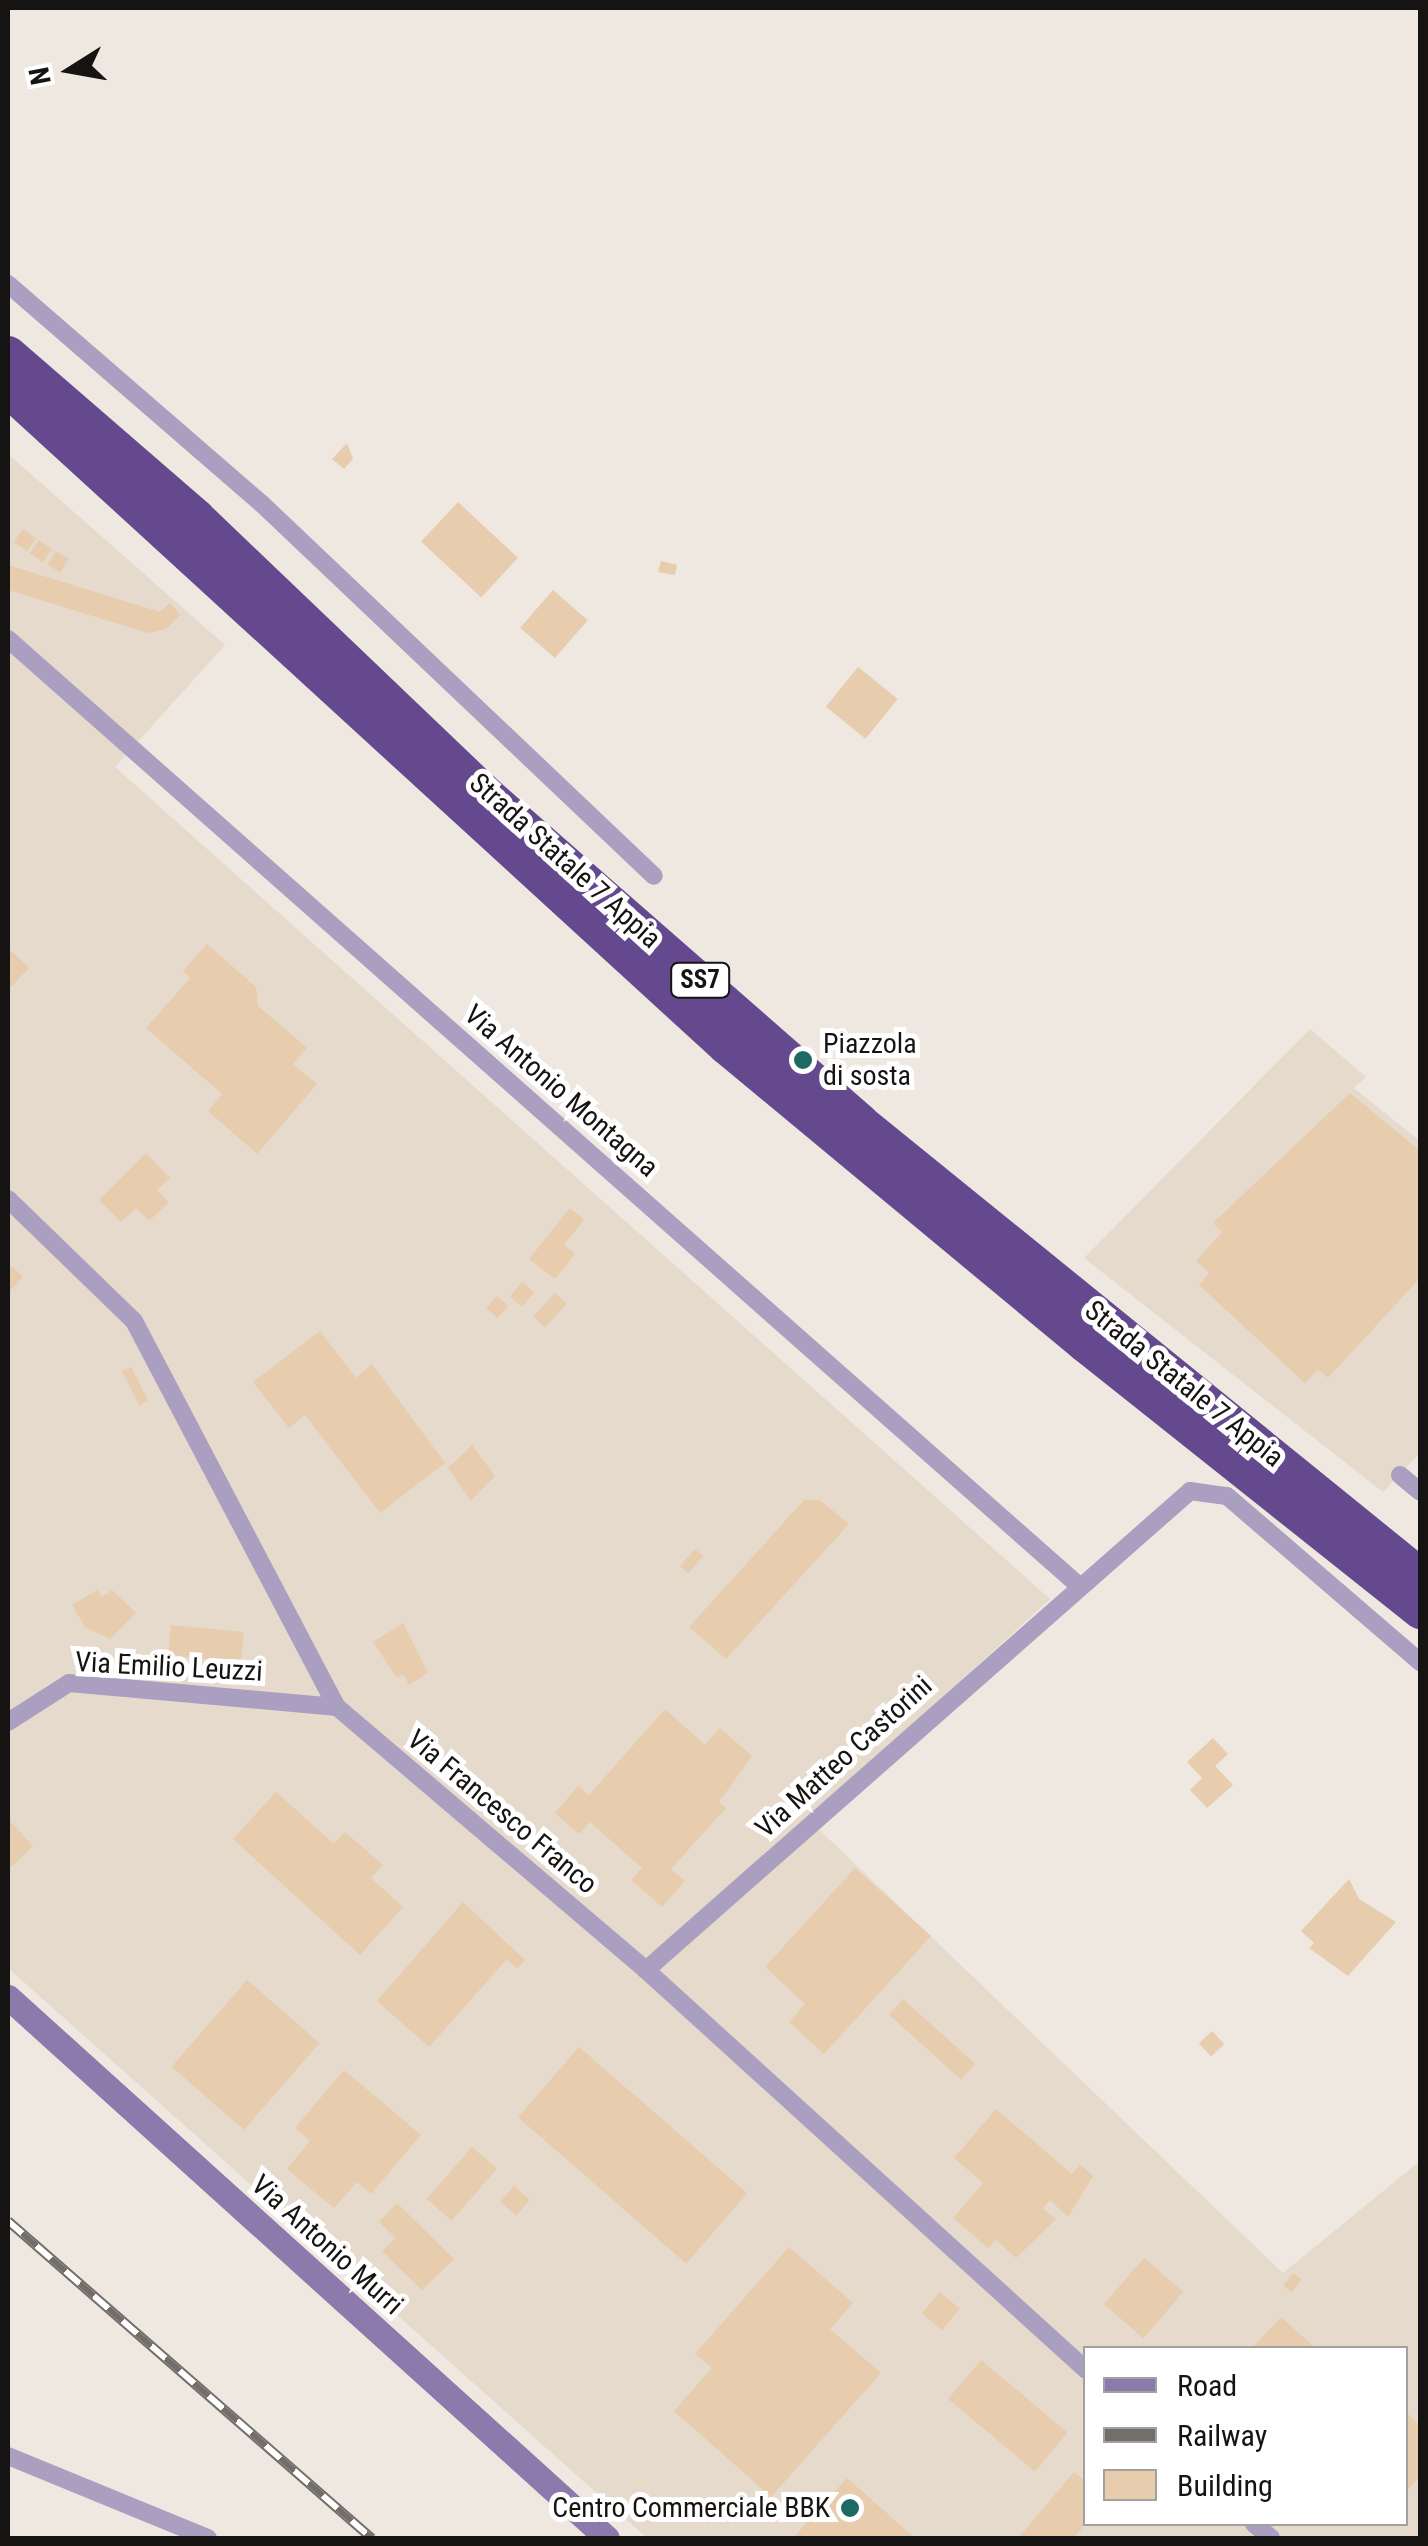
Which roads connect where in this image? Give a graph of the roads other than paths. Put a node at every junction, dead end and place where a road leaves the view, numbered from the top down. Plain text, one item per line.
1 (8, 284) edge
2 (8, 353) edge
3 (8, 390) edge
4 (8, 639) edge
5 (654, 876) dead end
6 (8, 1198) edge
7 (1400, 1475) dead end
8 (1420, 1492) edge
9 (1324, 1535) junction
10 (1420, 1576) edge
11 (1078, 1585) junction
12 (1420, 1611) edge
13 (1420, 1624) edge
14 (1420, 1662) edge
15 (336, 1706) junction
16 (8, 1722) edge
17 (646, 1970) junction
18 (8, 1997) edge
19 (1083, 2367) edge
20 (8, 2456) edge
21 (208, 2538) edge
22 (607, 2538) edge

1 - 5 street
2 - 10 highway, Strada Statale 7 Appia / SS7
3 - 9 highway, Strada Statale 7 Appia / SS7
4 - 11 street, Via Antonio Montagna
6 - 15 street, Via Francesco Franco
7 - 8 street
9 - 12 highway, Strada Statale 7 Appia / SS7
9 - 13 highway
11 - 14 street, Via Matteo Castorini
11 - 17 street, Via Matteo Castorini
15 - 16 street, Via Emilio Leuzzi
15 - 17 street, Via Francesco Franco
17 - 19 street, Via Francesco Franco
18 - 22 street, Via Antonio Murri
20 - 21 street

